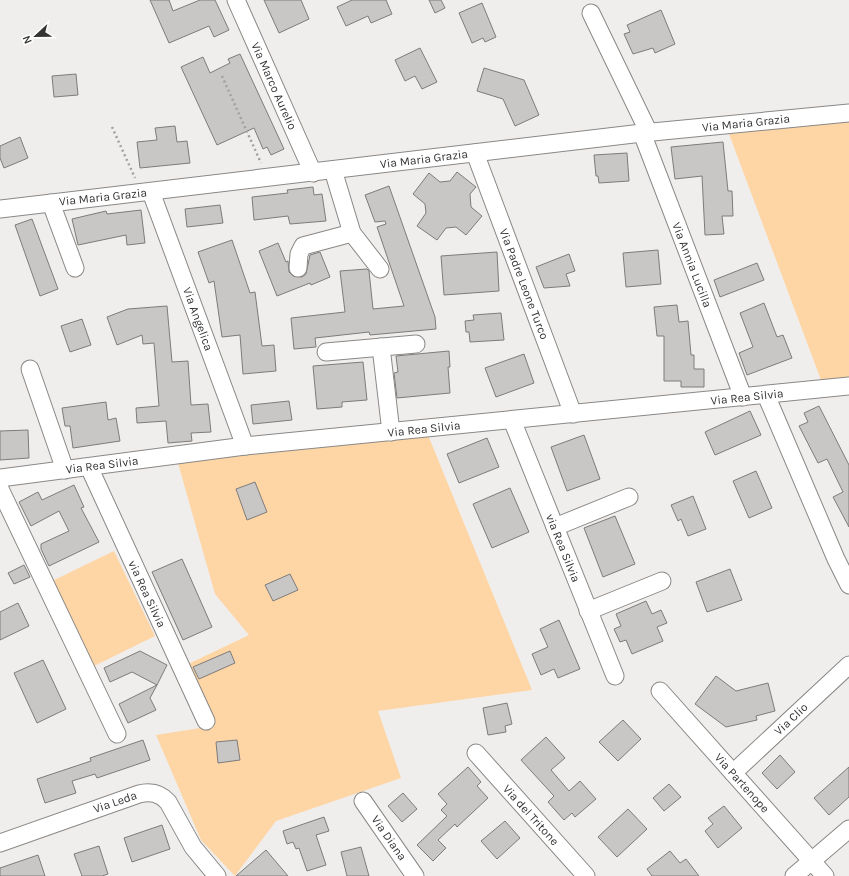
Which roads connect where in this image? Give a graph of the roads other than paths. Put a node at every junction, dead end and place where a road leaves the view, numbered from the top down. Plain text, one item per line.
1 (236, 0) edge
2 (590, 13) dead end
3 (849, 113) edge
4 (646, 133) junction
5 (475, 153) junction
6 (333, 170) junction
7 (313, 173) junction
8 (147, 192) junction
9 (51, 203) junction
10 (0, 209) edge
11 (352, 233) junction
12 (75, 268) dead end
13 (298, 268) dead end
14 (380, 269) dead end
15 (416, 344) dead end
16 (380, 347) junction
17 (326, 352) dead end
18 (30, 369) dead end
19 (847, 390) edge
20 (766, 395) junction
21 (743, 397) junction
22 (573, 414) junction
23 (512, 420) junction
24 (391, 432) junction
25 (246, 446) junction
26 (89, 467) junction
27 (65, 470) junction
28 (0, 478) edge
29 (0, 489) edge
30 (630, 497) dead end
31 (555, 527) junction
32 (662, 581) dead end
33 (849, 585) edge
34 (588, 610) junction
35 (849, 665) edge
36 (615, 676) dead end
37 (660, 691) dead end
38 (206, 721) dead end
39 (117, 734) dead end
40 (476, 753) dead end
41 (733, 773) junction
42 (363, 801) dead end
43 (849, 829) edge
44 (0, 843) edge
45 (812, 861) junction
46 (217, 876) edge
47 (416, 876) edge
48 (586, 876) edge
49 (794, 876) edge
50 (825, 876) edge

1 - 7 street, Via Marco Aurelio
2 - 4 street, Via Annia Lucilla
3 - 4 street, Via Maria Grazia
4 - 5 street, Via Maria Grazia
4 - 21 street, Via Annia Lucilla
5 - 6 street, Via Maria Grazia
5 - 22 street, Via Padre Leone Turco
6 - 7 street, Via Maria Grazia
6 - 11 street
7 - 8 street, Via Maria Grazia
8 - 9 street, Via Maria Grazia
8 - 25 street, Via Angelica
9 - 10 street, Via Maria Grazia
9 - 12 street
11 - 13 street
11 - 14 street
15 - 16 street
16 - 17 street
16 - 24 street
18 - 27 street, via Rea Silvia
19 - 20 street, Via Rea Silvia
20 - 21 street, Via Rea Silvia
20 - 33 street
21 - 22 street, Via Rea Silvia
22 - 23 street, Via Rea Silvia
23 - 24 street, Via Rea Silvia
23 - 31 street, via Rea Silvia
24 - 25 street, Via Rea Silvia
25 - 26 street, Via Rea Silvia
26 - 27 street, Via Rea Silvia
26 - 38 street, via Rea Silvia
27 - 28 street, Via Rea Silvia
29 - 39 street
30 - 31 street
31 - 34 street, via Rea Silvia
32 - 34 street
34 - 36 street, via Rea Silvia
35 - 41 street, Via Clio
37 - 41 street, Via Partenope
40 - 48 street, Via del Tritone
41 - 45 street, Via Partenope
42 - 47 street, Via Diana
43 - 45 street
44 - 46 street, Via Leda
45 - 49 street
45 - 50 street, Via Partenope

